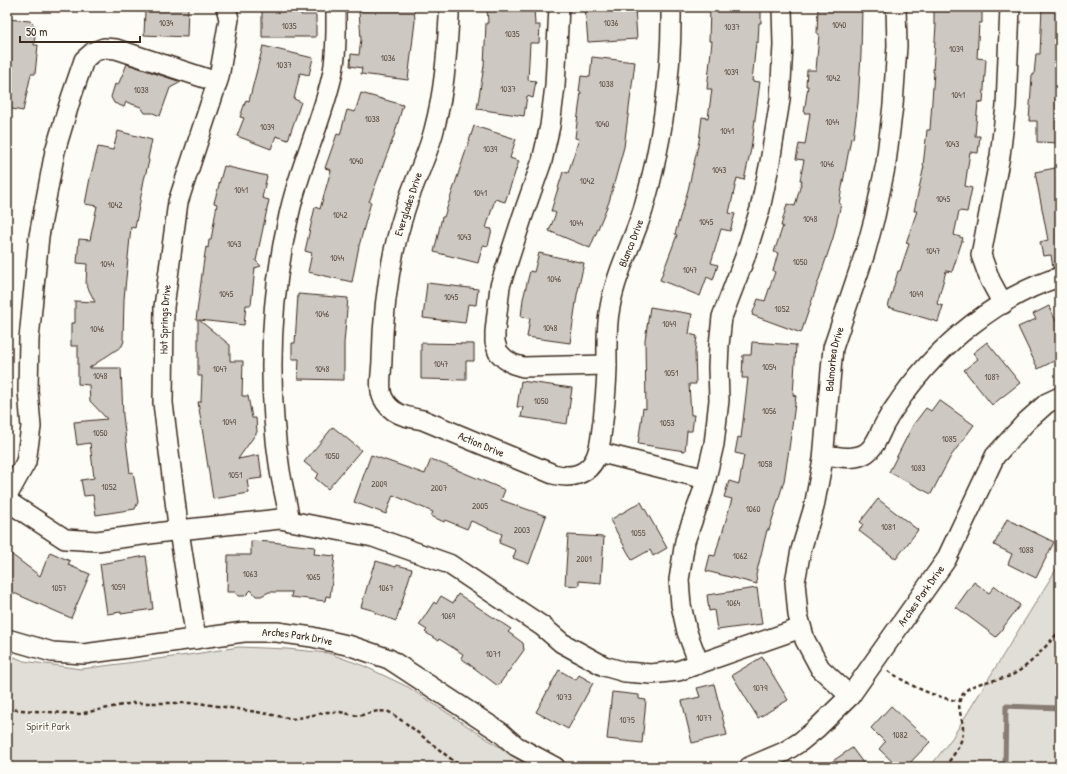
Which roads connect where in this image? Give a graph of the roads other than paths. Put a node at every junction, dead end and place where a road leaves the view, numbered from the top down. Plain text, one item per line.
1 (226, 7) edge
2 (336, 7) edge
3 (449, 7) edge
4 (559, 7) edge
5 (671, 7) edge
6 (782, 7) edge
7 (896, 7) edge
8 (1010, 7) edge
9 (217, 82) junction
10 (1060, 277) edge
11 (1003, 304) junction
12 (607, 366) junction
13 (1060, 397) edge
14 (385, 402) joint
15 (598, 452) junction
16 (824, 455) junction
17 (580, 474) joint
18 (706, 479) junction
19 (7, 496) edge
20 (7, 501) edge
21 (290, 521) junction
22 (179, 530) junction
23 (801, 628) junction
24 (7, 639) edge
25 (196, 639) junction
26 (699, 664) junction
27 (850, 696) junction
28 (555, 767) edge
29 (749, 767) edge

1 - 9 street, Hot Springs Drive
2 - 21 street
3 - 14 street, Everglades Drive
4 - 12 street
5 - 12 street, Blanco Drive
6 - 18 street
7 - 16 street, Balmorhea Drive
8 - 11 street
9 - 19 street
9 - 22 street, Hot Springs Drive
10 - 11 street
11 - 16 street
12 - 15 street, Blanco Drive
13 - 27 street, Arches Park Drive
14 - 17 street, Action Drive
15 - 17 street, Blanco Drive
15 - 18 street
16 - 23 street, Balmorhea Drive
18 - 26 street
20 - 22 street
21 - 22 street
21 - 26 street
22 - 25 street, Hot Springs Drive
23 - 26 street
23 - 27 street, Balmorhea Drive
24 - 25 street, Arches Park Drive
25 - 28 street, Arches Park Drive
27 - 29 street, Arches Park Drive

